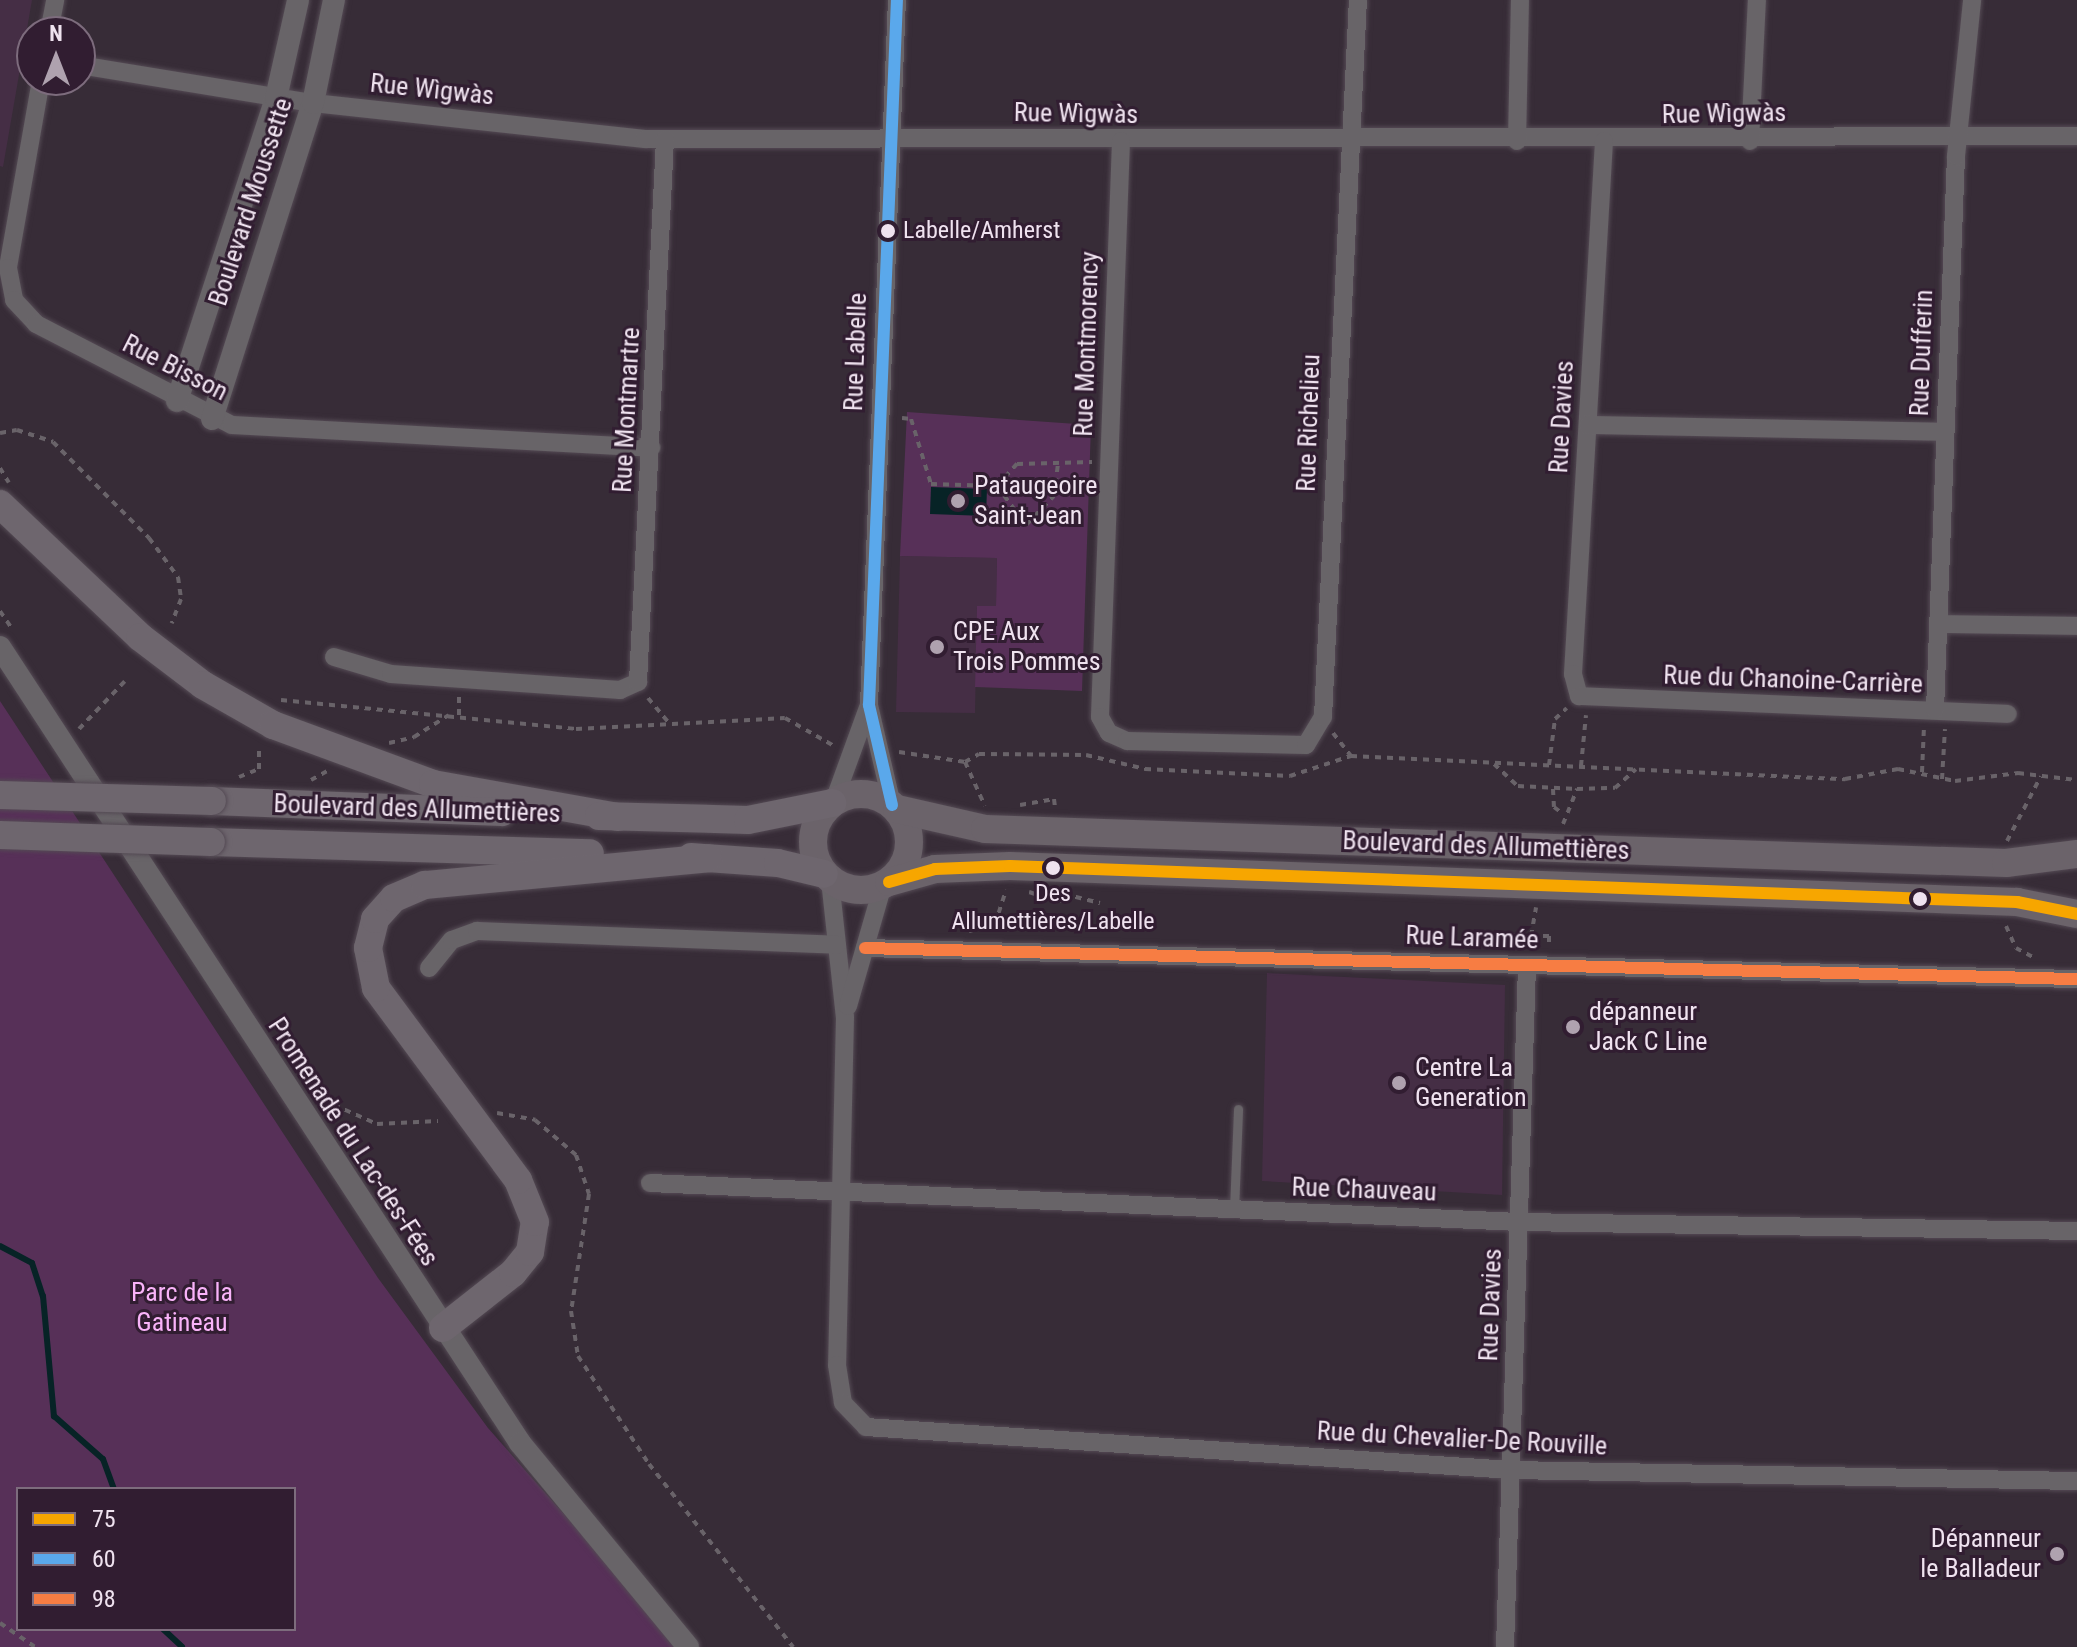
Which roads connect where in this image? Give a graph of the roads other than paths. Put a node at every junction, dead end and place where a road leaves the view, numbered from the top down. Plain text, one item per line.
1 (298, 0) edge
2 (334, 0) edge
3 (897, 0) edge
4 (1358, 0) edge
5 (1520, 0) edge
6 (1757, 0) edge
7 (1972, 0) edge
8 (96, 68) edge
9 (38, 96) edge
10 (276, 98) junction
11 (313, 103) junction
12 (1962, 135) junction
13 (2077, 136) edge
14 (891, 138) junction
15 (665, 140) junction
16 (1121, 141) junction
17 (1517, 141) junction
18 (1604, 141) junction
19 (1750, 141) junction
20 (1348, 142) junction
21 (177, 401) junction
22 (212, 419) junction
23 (1588, 425) junction
24 (1945, 432) junction
25 (651, 448) junction
26 (6, 497) edge
27 (1939, 624) junction
28 (2077, 626) edge
29 (0, 647) edge
30 (334, 657) dead end
31 (1583, 698) joint
32 (869, 705) junction
33 (1935, 710) junction
34 (2008, 714) dead end
35 (1209, 746) joint
36 (0, 795) edge
37 (833, 802) junction
38 (895, 807) junction
39 (618, 817) junction
40 (0, 835) edge
41 (2077, 854) edge
42 (708, 858) junction
43 (827, 877) junction
44 (886, 884) junction
45 (2077, 914) edge
46 (837, 945) junction
47 (865, 948) junction
48 (1527, 965) junction
49 (429, 968) dead end
50 (2077, 979) edge
51 (845, 1017) junction
52 (1238, 1109) dead end
53 (650, 1183) dead end
54 (839, 1192) junction
55 (1234, 1210) junction
56 (1519, 1222) junction
57 (2077, 1231) edge
58 (443, 1328) junction
59 (1512, 1470) junction
60 (2077, 1481) edge
61 (688, 1647) edge
62 (1505, 1647) edge

1 - 10 street, Boulevard Moussette
2 - 11 street, Boulevard Moussette
3 - 14 street, Rue Labelle
4 - 20 street, Rue Richelieu
5 - 17 street
6 - 19 street
7 - 12 street, Rue Dufferin
8 - 10 street, Rue Wìgwàs
9 - 21 street, Rue Bisson
10 - 11 street, Rue Wìgwàs
10 - 21 street, Boulevard Moussette
11 - 15 street, Rue Wìgwàs
11 - 22 street, Boulevard Moussette
12 - 13 street, Rue Wìgwàs
12 - 19 street, Rue Wìgwàs
12 - 24 street, Rue Dufferin
14 - 15 street, Rue Wìgwàs
14 - 16 street, Rue Wìgwàs
14 - 32 street, Rue Labelle
15 - 25 street, Rue Montmartre
16 - 20 street, Rue Wìgwàs
16 - 35 street, Rue Montmorency
17 - 18 street, Rue Wìgwàs
17 - 20 street, Rue Wìgwàs
18 - 19 street, Rue Wìgwàs
18 - 23 street, Rue Davies
20 - 35 street, Rue Richelieu
21 - 22 street, Rue Bisson
22 - 25 street, Rue Bisson
23 - 24 street
23 - 31 street, Rue Davies
24 - 27 street, Rue Dufferin
25 - 30 street, Rue Montmartre
26 - 39 highway
27 - 28 street
27 - 33 street, Rue Dufferin
29 - 58 street, Promenade du Lac-des-Fées
31 - 33 street, Rue du Chanoine-Carrière
32 - 37 street, Rue Labelle
32 - 38 street, Rue Labelle
33 - 34 street, Rue du Chanoine-Carrière
36 - 39 highway, Boulevard des Allumettières, bridge
37 - 38 main road
37 - 39 highway, Boulevard des Allumettières
37 - 43 main road
38 - 41 main road, Boulevard des Allumettières
38 - 44 main road
40 - 42 highway, Boulevard des Allumettières, bridge
42 - 43 highway, Boulevard des Allumettières
42 - 58 highway
43 - 44 main road
43 - 46 street
44 - 45 main road, Boulevard des Allumettières
44 - 47 street
46 - 49 street
46 - 51 street
47 - 48 street, Rue Laramée
47 - 51 street
48 - 50 street, Rue Laramée
48 - 56 street, Rue Davies
51 - 54 street
52 - 55 lane
53 - 54 street, Rue Chauveau
54 - 55 street, Rue Chauveau
54 - 59 street, Rue du Chevalier-De Rouville
55 - 56 street, Rue Chauveau
56 - 57 street, Rue Chauveau
56 - 59 street, Rue Davies
58 - 61 street, Promenade du Lac-des-Fées
59 - 60 street, Rue du Chevalier-De Rouville
59 - 62 street, Rue Davies

